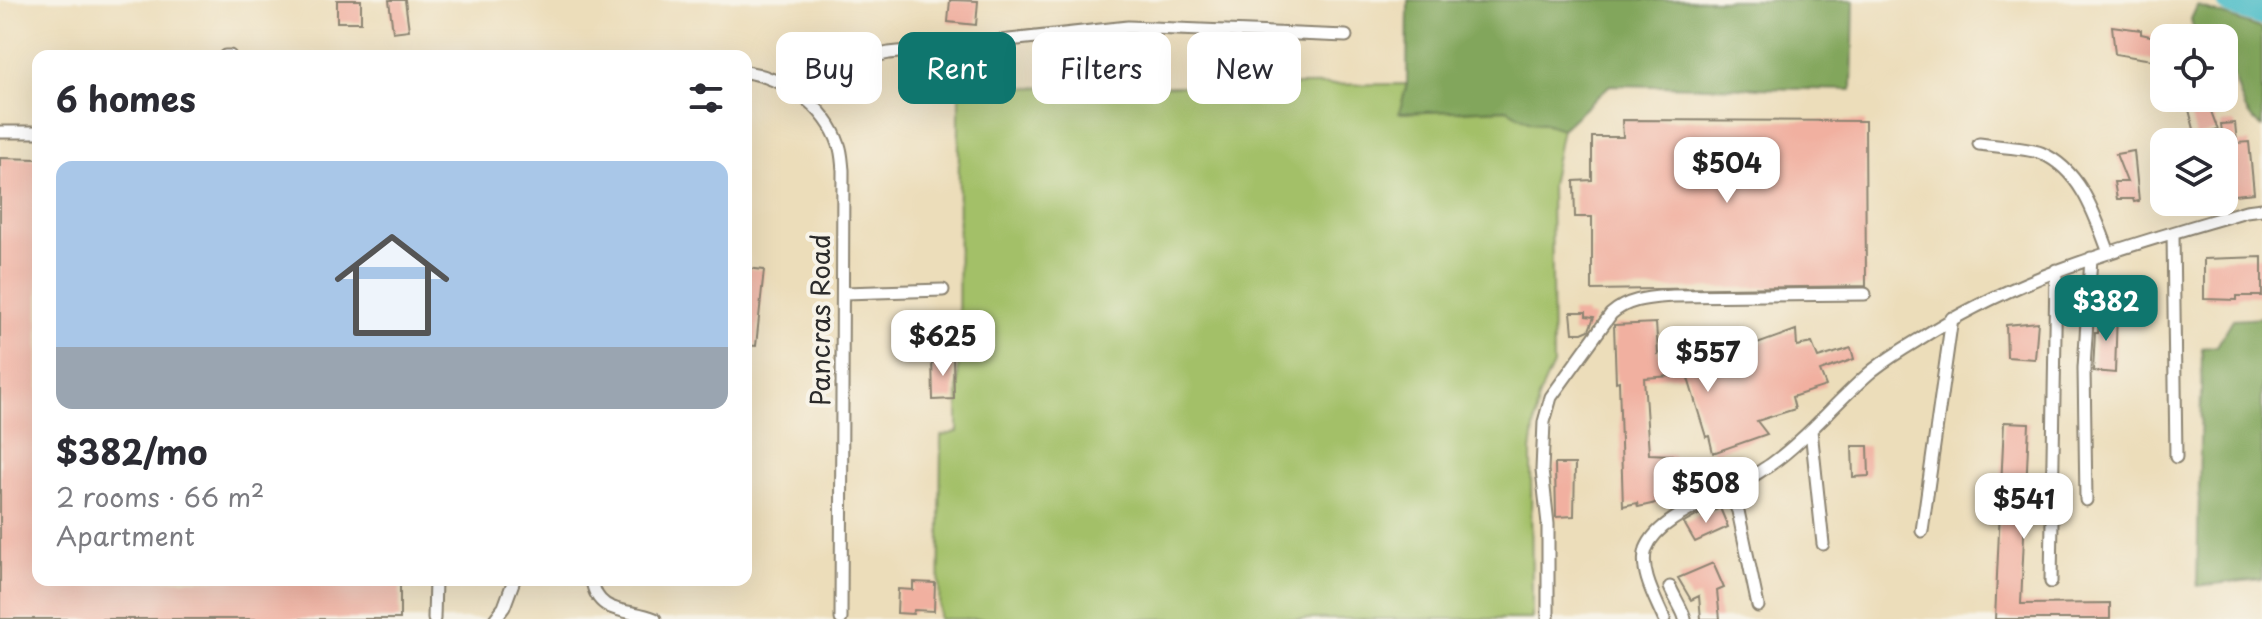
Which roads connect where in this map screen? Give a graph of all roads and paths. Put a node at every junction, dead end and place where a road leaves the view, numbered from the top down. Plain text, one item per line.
1 (1346, 36) dead end
2 (882, 54) edge
3 (752, 73) edge
4 (776, 82) edge
5 (811, 104) edge
6 (0, 132) edge
7 (32, 132) edge
8 (1979, 144) dead end
9 (2262, 209) edge
10 (2173, 233) junction
11 (2109, 253) junction
12 (2091, 258) junction
13 (2056, 270) junction
14 (943, 290) dead end
15 (844, 293) junction
16 (1865, 294) dead end
17 (1952, 318) junction
18 (1811, 430) junction
19 (2176, 457) dead end
20 (1729, 491) junction
21 (2086, 500) dead end
22 (1922, 531) dead end
23 (1823, 544) dead end
24 (2051, 582) dead end
25 (435, 586) edge
26 (512, 586) edge
27 (593, 586) edge
28 (1670, 587) dead end
29 (1758, 606) dead end
30 (434, 619) edge
31 (495, 619) edge
32 (655, 619) edge
33 (841, 619) edge
34 (1548, 619) edge
35 (1664, 619) edge
36 (1685, 619) edge

1 - 2 lane
3 - 4 lane, Pancras Road
5 - 15 lane, Pancras Road
6 - 7 lane
8 - 11 lane
9 - 10 lane
10 - 11 lane
10 - 19 lane
11 - 12 lane
12 - 13 lane
12 - 21 lane
13 - 17 lane
13 - 24 lane
14 - 15 lane
15 - 33 lane, Pancras Road
16 - 34 lane
17 - 18 lane
17 - 22 lane
18 - 20 lane
18 - 23 lane
20 - 29 lane
20 - 35 lane
25 - 30 lane
26 - 31 lane
27 - 32 lane
28 - 36 lane

